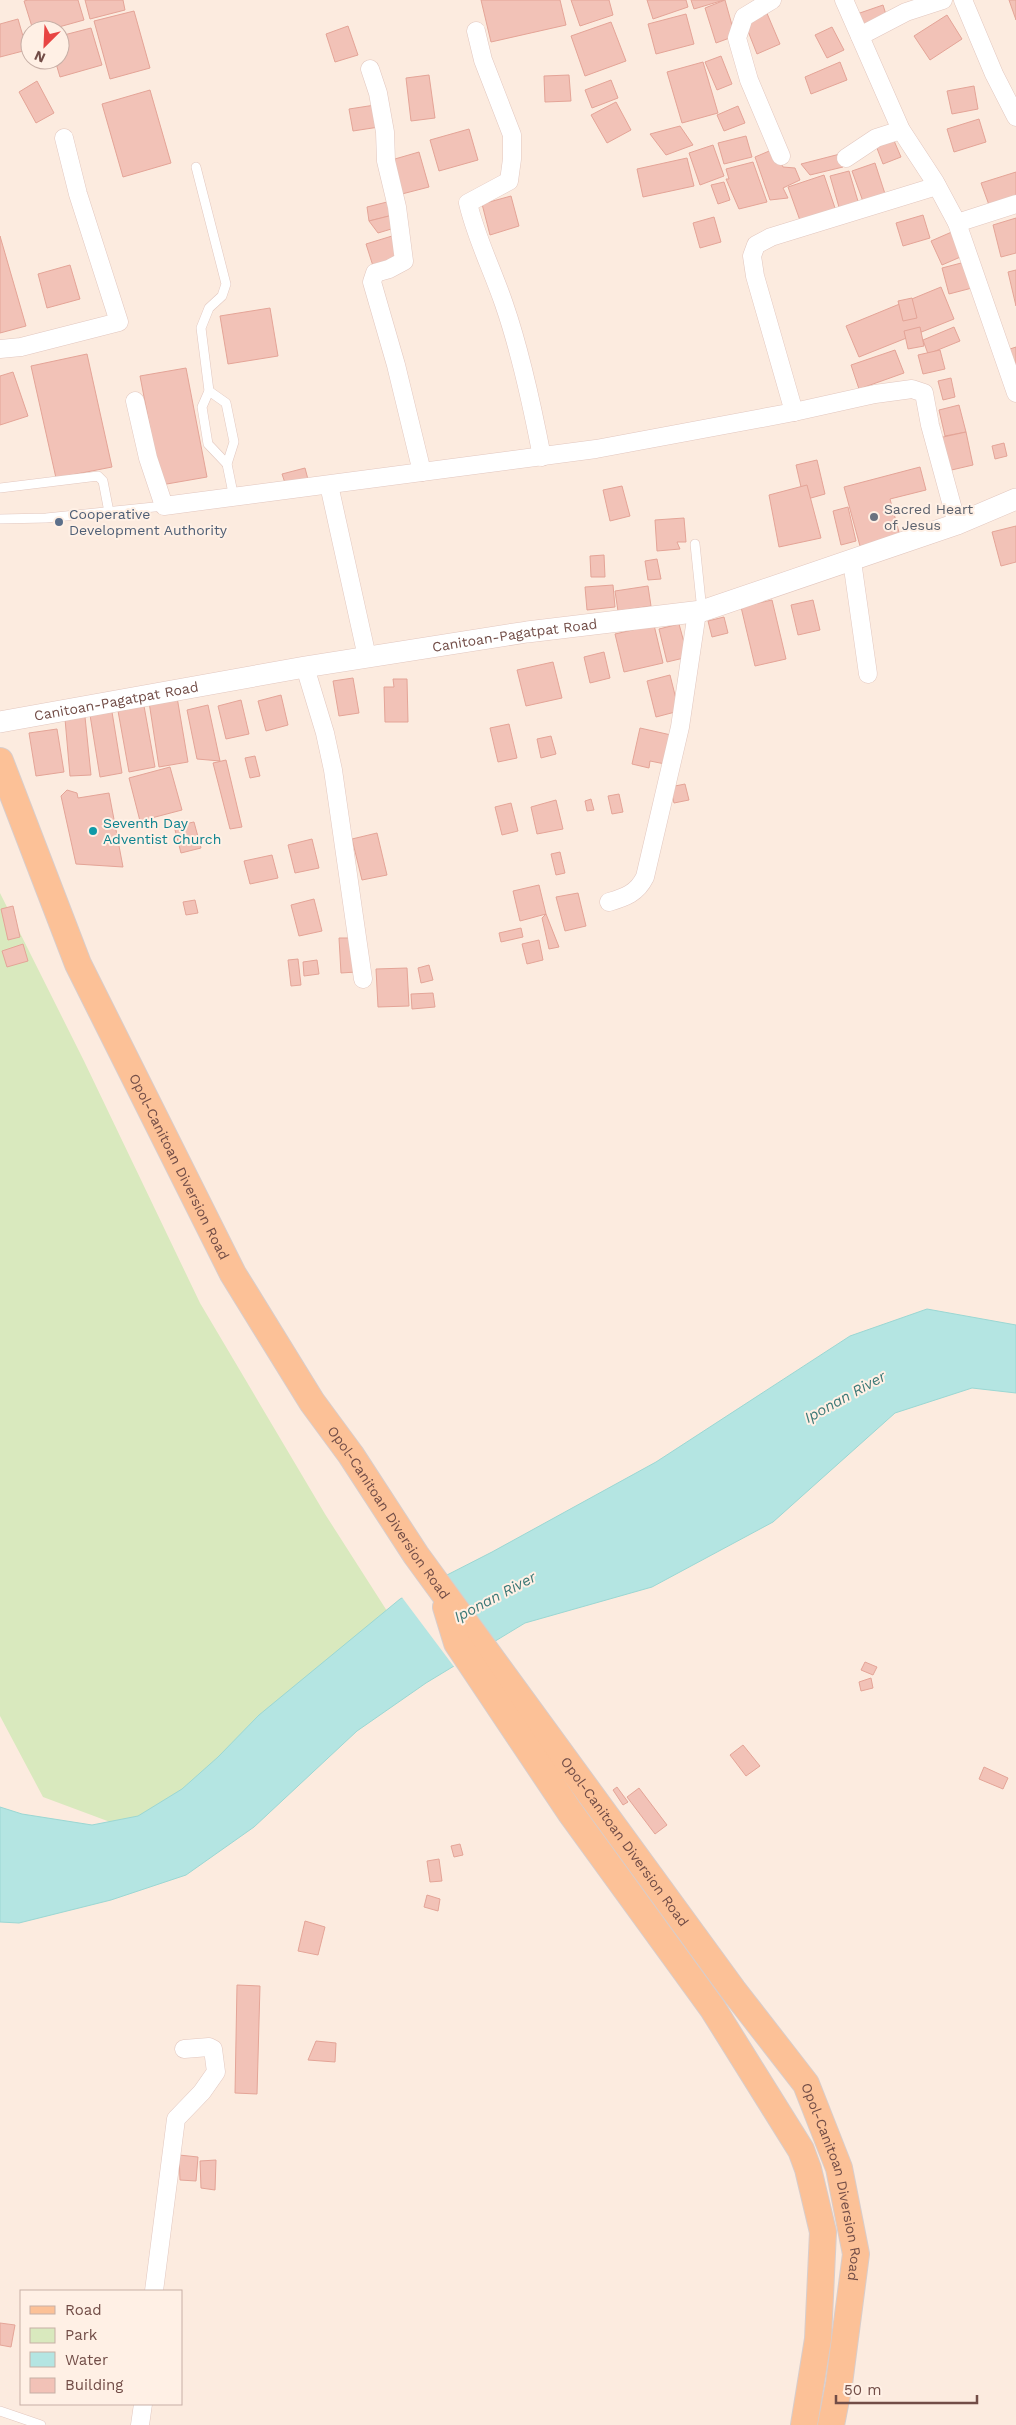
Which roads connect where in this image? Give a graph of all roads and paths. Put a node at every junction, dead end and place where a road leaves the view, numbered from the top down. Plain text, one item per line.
1 (772, 0) edge
2 (844, 0) edge
3 (942, 0) edge
4 (963, 0) edge
5 (476, 31) dead end
6 (860, 36) junction
7 (370, 69) dead end
8 (1016, 117) edge
9 (901, 130) junction
10 (64, 138) dead end
11 (781, 156) dead end
12 (846, 158) dead end
13 (196, 167) dead end
14 (937, 186) junction
15 (1016, 204) edge
16 (957, 224) junction
17 (0, 349) edge
18 (209, 391) junction
19 (1016, 393) edge
20 (135, 400) dead end
21 (794, 412) junction
22 (542, 456) junction
23 (227, 464) junction
24 (422, 472) junction
25 (329, 484) junction
26 (0, 488) edge
27 (234, 498) junction
28 (1016, 499) edge
29 (164, 506) junction
30 (110, 512) junction
31 (0, 518) edge
32 (957, 524) junction
33 (695, 544) dead end
34 (852, 561) junction
35 (699, 612) junction
36 (367, 657) junction
37 (305, 667) junction
38 (868, 674) dead end
39 (0, 722) edge
40 (0, 761) edge
41 (609, 902) dead end
42 (363, 979) dead end
43 (440, 1588) junction
44 (485, 1666) junction
45 (184, 2049) dead end
46 (154, 2290) edge
47 (143, 2405) edge
48 (0, 2411) edge
49 (41, 2425) edge
50 (140, 2425) edge
51 (804, 2425) edge
52 (831, 2425) edge

1 - 11 street
2 - 6 street
3 - 6 street
4 - 8 street
5 - 22 street
6 - 9 street
7 - 24 street
9 - 12 street
9 - 14 street
10 - 17 street
13 - 18 lane
14 - 16 street
14 - 21 street
15 - 16 street
16 - 19 street
18 - 23 lane
18 - 23 lane
20 - 29 street
21 - 22 street
21 - 32 street
22 - 24 street
23 - 27 lane
24 - 25 street
25 - 27 street
25 - 36 street
26 - 30 lane
27 - 29 street
28 - 32 street, Canitoan-Pagatpat Road
29 - 30 lane
30 - 31 lane
32 - 34 street, Canitoan-Pagatpat Road
33 - 35 lane
34 - 35 street, Canitoan-Pagatpat Road
34 - 38 street
35 - 36 street, Canitoan-Pagatpat Road
35 - 41 street
36 - 37 street, Canitoan-Pagatpat Road
37 - 39 street, Canitoan-Pagatpat Road
37 - 42 street
40 - 43 main road, Opol-Canitoan Diversion Road
43 - 44 main road, Opol-Canitoan Diversion Road
43 - 44 main road, Opol-Canitoan Diversion Road
44 - 51 main road, Opol-Canitoan Diversion Road
44 - 52 main road, Opol-Canitoan Diversion Road
45 - 46 street
47 - 50 street
48 - 49 lane

